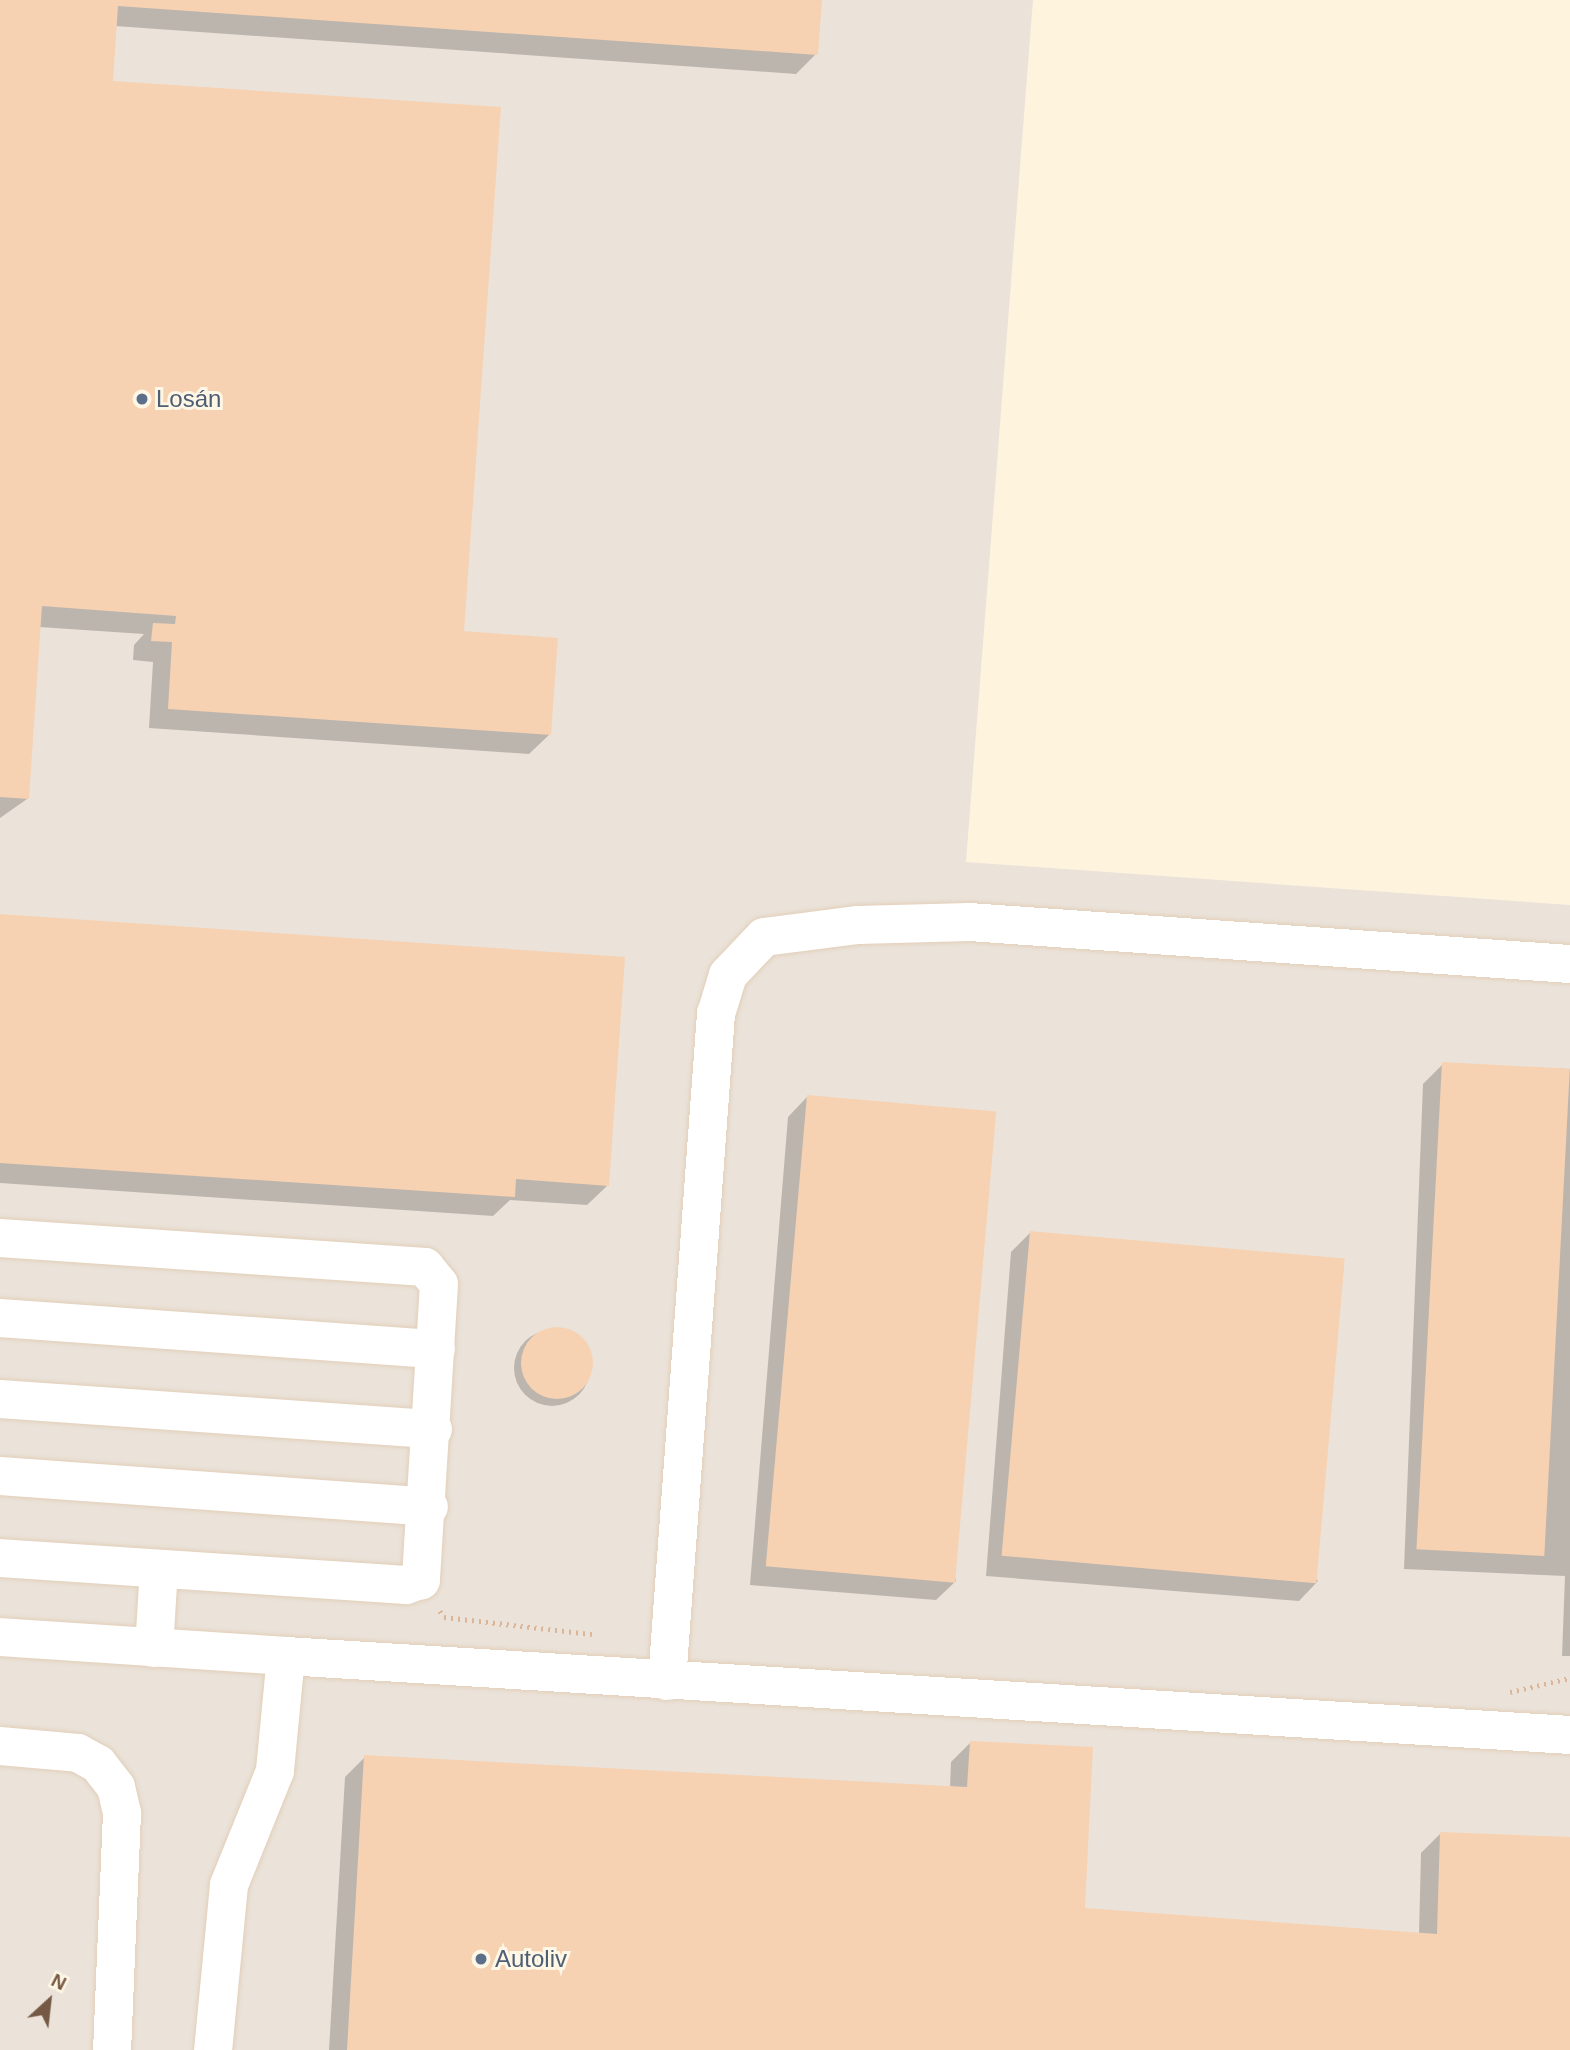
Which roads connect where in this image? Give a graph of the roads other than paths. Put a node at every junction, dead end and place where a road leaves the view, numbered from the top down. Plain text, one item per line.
1 (1570, 964) edge
2 (0, 1238) edge
3 (0, 1318) edge
4 (436, 1349) junction
5 (0, 1398) edge
6 (433, 1429) junction
7 (0, 1476) edge
8 (429, 1507) junction
9 (0, 1558) edge
10 (159, 1569) junction
11 (0, 1637) edge
12 (154, 1648) junction
13 (286, 1656) junction
14 (667, 1681) junction
15 (1570, 1735) edge
16 (0, 1746) edge
17 (112, 2050) edge
18 (213, 2050) edge

1 - 14 street
2 - 4 street
3 - 4 street
4 - 6 street
5 - 6 street
6 - 8 street
7 - 8 street
8 - 10 street
9 - 10 street
10 - 12 street
11 - 12 street
12 - 13 street
13 - 14 street
13 - 18 street
14 - 15 street
16 - 17 street

